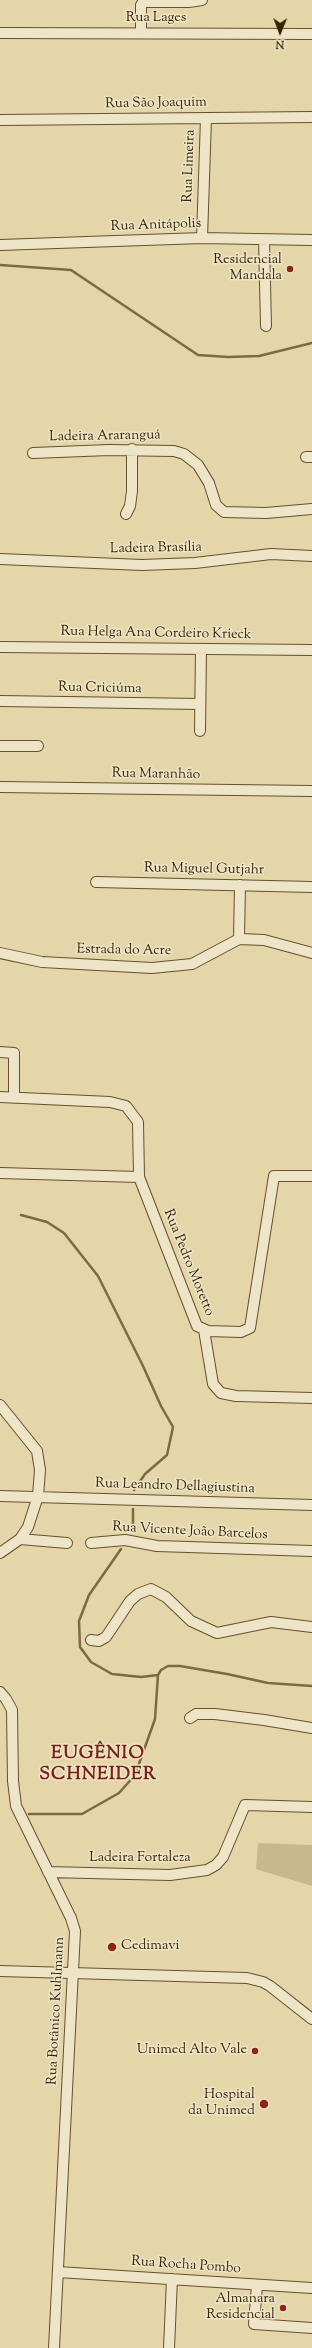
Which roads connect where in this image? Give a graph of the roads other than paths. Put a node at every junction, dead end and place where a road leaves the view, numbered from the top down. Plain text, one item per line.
1 (202, 0) edge
2 (0, 33) edge
3 (141, 33) junction
4 (312, 34) edge
5 (312, 117) edge
6 (206, 118) junction
7 (0, 120) edge
8 (202, 238) junction
9 (264, 240) junction
10 (312, 240) edge
11 (0, 245) edge
12 (266, 326) dead end
13 (132, 449) junction
14 (33, 453) dead end
15 (312, 509) edge
16 (126, 514) dead end
17 (312, 556) edge
18 (0, 559) edge
19 (0, 647) edge
20 (201, 649) junction
21 (312, 650) edge
22 (0, 701) edge
23 (200, 704) junction
24 (200, 731) dead end
25 (0, 746) edge
26 (38, 746) dead end
27 (0, 787) edge
28 (312, 792) edge
29 (96, 882) dead end
30 (240, 885) junction
31 (312, 887) edge
32 (239, 939) junction
33 (0, 953) edge
34 (312, 953) edge
35 (0, 1052) edge
36 (0, 1098) edge
37 (14, 1098) junction
38 (0, 1173) edge
39 (312, 1176) edge
40 (139, 1177) junction
41 (204, 1330) junction
42 (312, 1398) edge
43 (0, 1405) edge
44 (0, 1496) edge
45 (38, 1496) junction
46 (312, 1505) edge
47 (20, 1539) junction
48 (67, 1543) dead end
49 (91, 1543) dead end
50 (312, 1551) edge
51 (0, 1553) edge
52 (312, 1627) edge
53 (91, 1640) dead end
54 (0, 1692) edge
55 (190, 1718) dead end
56 (312, 1728) edge
57 (312, 1806) edge
58 (48, 1872) junction
59 (0, 1971) edge
60 (74, 1973) junction
61 (312, 2019) edge
62 (58, 2272) junction
63 (172, 2279) junction
64 (256, 2285) junction
65 (312, 2288) edge
66 (312, 2328) edge
67 (54, 2348) edge
68 (169, 2348) edge

1 - 3 street
2 - 3 street, Rua Lages
3 - 4 street, Rua Lages
5 - 6 street, Rua São Joaquim
6 - 7 street, Rua São Joaquim
6 - 8 street, Rua Limeira
8 - 9 street, Rua Anitápolis
8 - 11 street, Rua Anitápolis
9 - 10 street, Rua Anitápolis
9 - 12 street
13 - 14 street, Ladeira Araranguá
13 - 15 street, Ladeira Araranguá
13 - 16 street
17 - 18 street, Ladeira Brasília
19 - 20 street, Rua Helga Ana Cordeiro Krieck
20 - 21 street, Rua Helga Ana Cordeiro Krieck
20 - 23 street
22 - 23 street, Rua Criciúma
23 - 24 street
25 - 26 street
27 - 28 street, Rua Maranhão
29 - 30 street, Rua Miguel Gutjahr
30 - 31 street, Rua Miguel Gutjahr
30 - 32 street
32 - 33 street, Estrada do Acre
32 - 34 street
35 - 37 street
36 - 37 street
37 - 40 street
38 - 40 street
39 - 41 street, Rua Pedro Moretto
40 - 41 street, Rua Pedro Moretto
41 - 42 street
43 - 45 street
44 - 45 street, Rua Leandro Dellagiustina
45 - 46 street, Rua Leandro Dellagiustina
45 - 47 street
47 - 48 street
47 - 51 street
49 - 50 street, Rua Vicente João Barcelos
52 - 53 street
54 - 58 street, Rua Botânico Kuhlmann
55 - 56 street
57 - 58 street, Ladeira Fortaleza
58 - 60 street, Rua Botânico Kuhlmann
59 - 60 street
60 - 61 street
60 - 62 street, Rua Botânico Kuhlmann
62 - 63 street, Rua Rocha Pombo
62 - 67 street, Rua Botânico Kuhlmann
63 - 64 street, Rua Rocha Pombo
63 - 68 street
64 - 65 street, Rua Rocha Pombo
64 - 66 street

